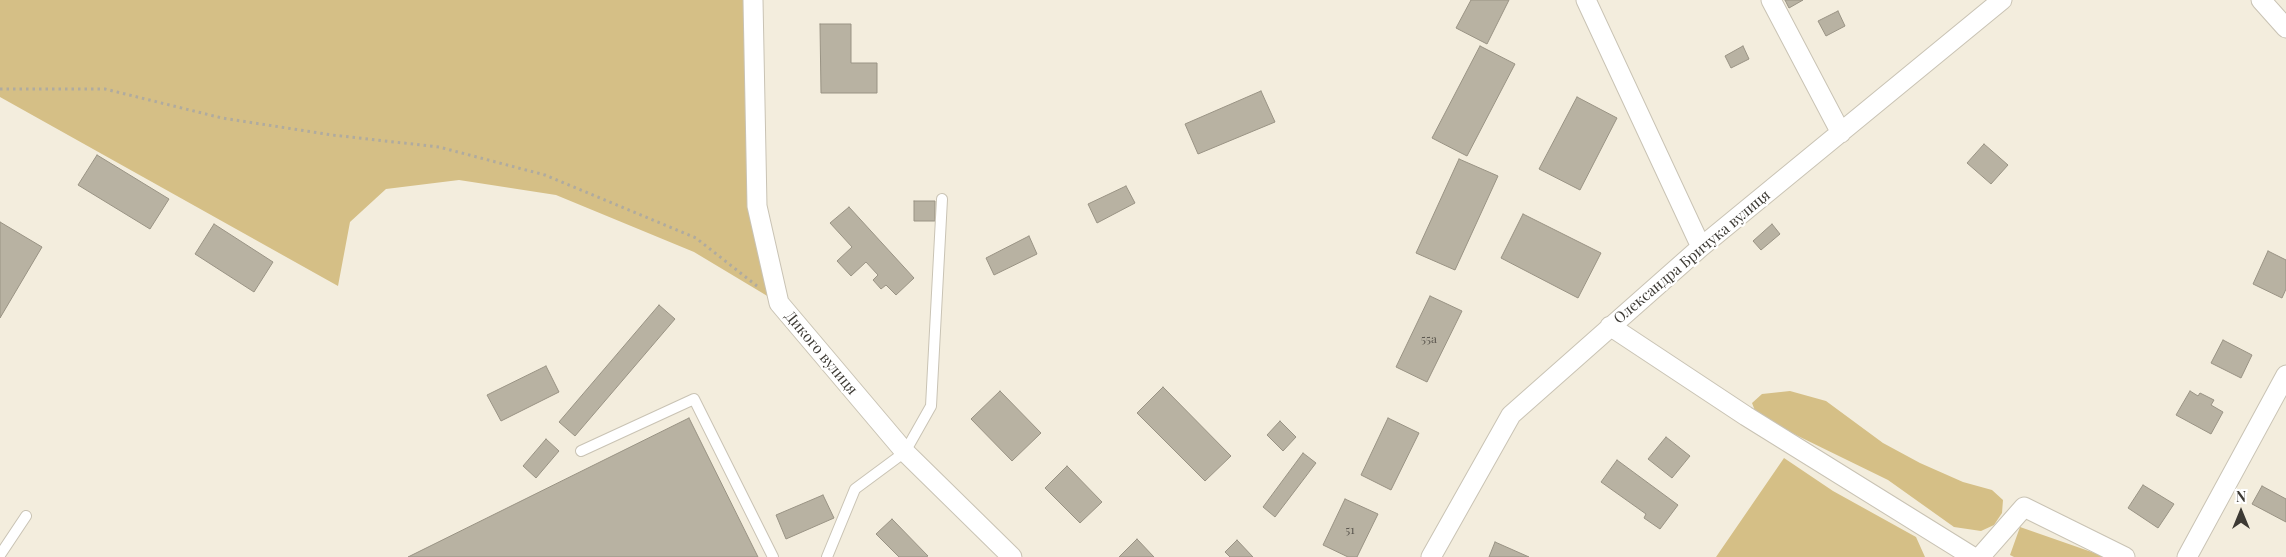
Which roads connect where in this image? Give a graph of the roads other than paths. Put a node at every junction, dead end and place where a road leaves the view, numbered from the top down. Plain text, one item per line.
1 (753, 0) edge
2 (1586, 0) edge
3 (1771, 0) edge
4 (2002, 0) edge
5 (2261, 0) edge
6 (2286, 28) edge
7 (1840, 134) junction
8 (942, 199) dead end
9 (1701, 247) junction
10 (1610, 326) junction
11 (2286, 375) edge
12 (581, 451) dead end
13 (905, 452) junction
14 (26, 516) dead end
15 (0, 555) edge
16 (773, 557) edge
17 (827, 557) edge
18 (1012, 557) edge
19 (1431, 557) edge
20 (1973, 557) edge
21 (1980, 557) edge
22 (2125, 557) edge
23 (2187, 557) edge

1 - 13 street, Дикого вулиця
2 - 9 street
3 - 7 street
4 - 7 street, Олександра Бричука вулиця
5 - 6 street
7 - 9 street, Олександра Бричука вулиця
8 - 13 lane
9 - 10 street, Олександра Бричука вулиця
10 - 19 street, Олександра Бричука вулиця
10 - 20 street
11 - 23 street
12 - 16 lane
13 - 17 lane
13 - 18 street, Дикого вулиця
14 - 15 lane
21 - 22 street

